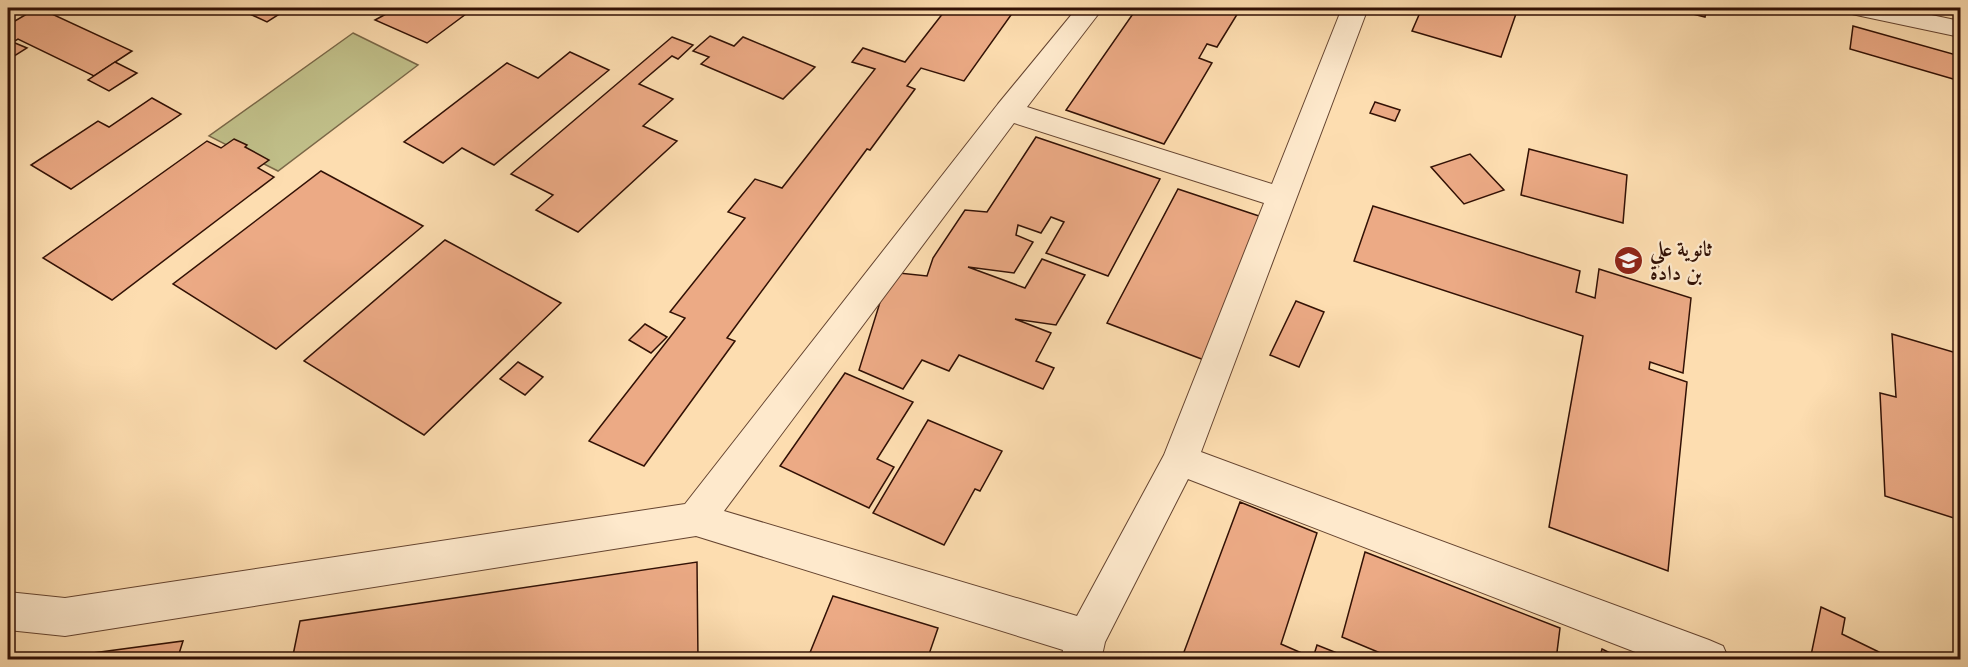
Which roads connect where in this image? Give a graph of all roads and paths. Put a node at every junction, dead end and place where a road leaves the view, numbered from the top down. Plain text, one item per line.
1 (1090, 8) edge
2 (1355, 8) edge
3 (1861, 8) edge
4 (1960, 30) edge
5 (1008, 111) junction
6 (1283, 198) junction
7 (1180, 460) junction
8 (696, 519) junction
9 (8, 611) edge
10 (1083, 649) edge
11 (1709, 660) edge

1 - 5 street
2 - 6 street
3 - 4 street
5 - 6 street
5 - 8 street
6 - 7 street
7 - 10 street
7 - 11 street
8 - 9 street
8 - 10 street

